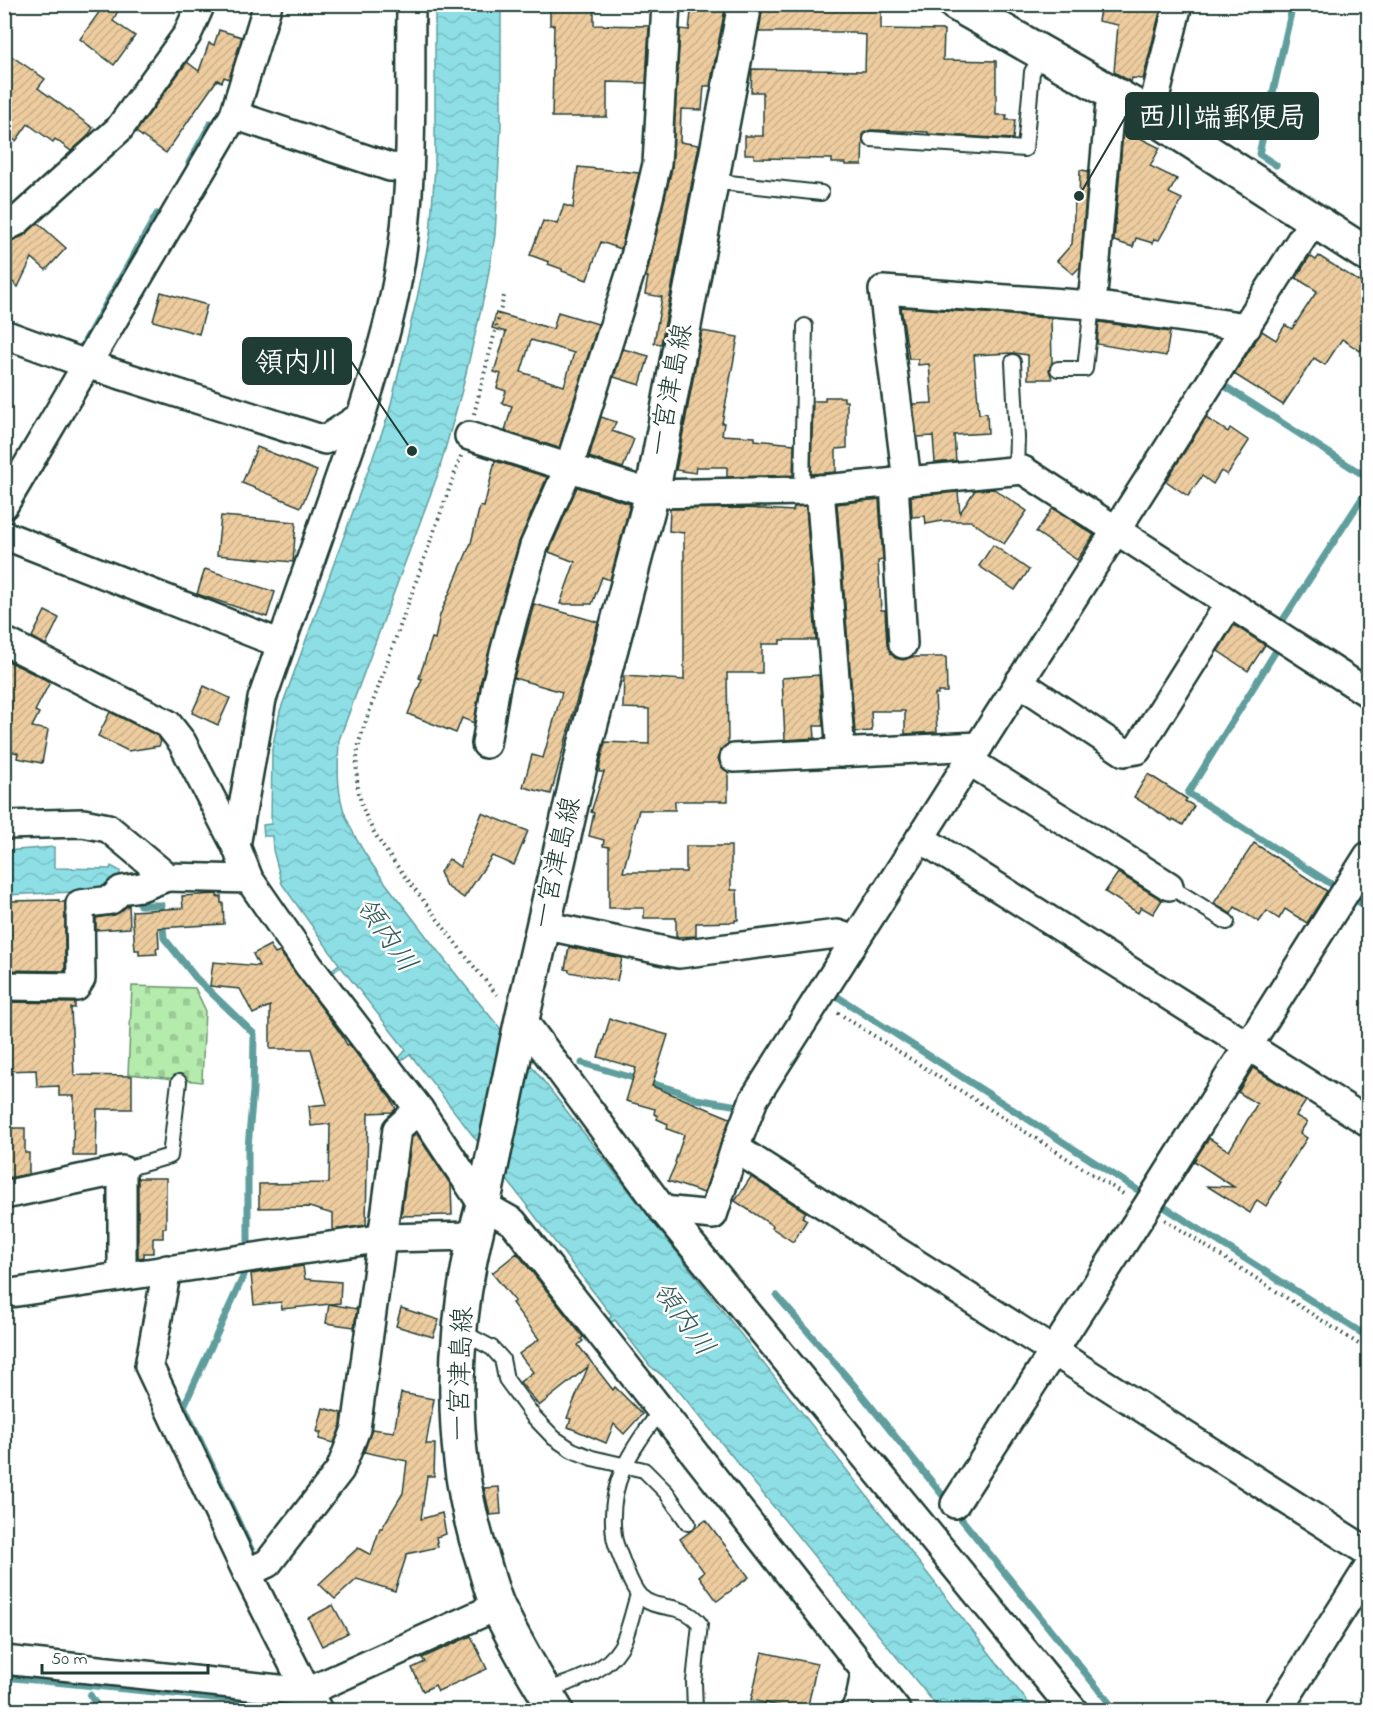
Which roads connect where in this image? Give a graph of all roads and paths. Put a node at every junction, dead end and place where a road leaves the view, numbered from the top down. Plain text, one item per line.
1 (201, 4) edge
2 (268, 4) edge
3 (411, 4) edge
4 (745, 4) edge
5 (956, 4) edge
6 (1178, 4) edge
7 (667, 5) edge
8 (1043, 54) junction
9 (1111, 92) junction
10 (234, 115) junction
11 (1151, 115) junction
12 (871, 139) dead end
13 (409, 168) junction
14 (711, 181) junction
15 (821, 193) dead end
16 (1313, 220) junction
17 (4, 228) edge
18 (1368, 255) edge
19 (504, 296) dead end
20 (1092, 306) junction
21 (804, 326) dead end
22 (1247, 327) junction
23 (4, 334) edge
24 (1012, 362) dead end
25 (86, 364) junction
26 (1058, 369) dead end
27 (361, 416) junction
28 (469, 436) junction
29 (569, 466) junction
30 (1016, 471) junction
31 (901, 482) junction
32 (811, 490) junction
33 (652, 494) junction
34 (4, 505) edge
35 (1117, 532) junction
36 (4, 535) edge
37 (1229, 604) junction
38 (4, 641) edge
39 (281, 644) junction
40 (903, 644) dead end
41 (1020, 682) junction
42 (1368, 693) edge
43 (486, 744) dead end
44 (841, 753) junction
45 (974, 753) junction
46 (734, 758) dead end
47 (4, 825) edge
48 (920, 837) junction
49 (236, 846) junction
50 (1368, 856) edge
51 (167, 877) junction
52 (249, 879) junction
53 (1169, 886) joint
54 (1227, 922) dead end
55 (543, 926) junction
56 (855, 940) junction
57 (4, 986) edge
58 (817, 999) junction
59 (520, 1028) junction
60 (1248, 1045) junction
61 (179, 1082) dead end
62 (419, 1109) junction
63 (1368, 1122) edge
64 (735, 1148) junction
65 (122, 1170) junction
66 (486, 1194) junction
67 (4, 1195) edge
68 (1146, 1208) junction
69 (663, 1210) junction
70 (475, 1236) junction
71 (384, 1238) junction
72 (167, 1269) junction
73 (122, 1276) junction
74 (5, 1294) edge
75 (4, 1300) edge
76 (460, 1331) junction
77 (1054, 1350) junction
78 (1368, 1350) edge
79 (661, 1410) junction
80 (624, 1464) junction
81 (955, 1504) dead end
82 (688, 1523) dead end
83 (1368, 1552) edge
84 (1368, 1568) edge
85 (247, 1573) junction
86 (638, 1595) junction
87 (498, 1606) junction
88 (4, 1660) edge
89 (866, 1672) junction
90 (313, 1701) edge
91 (550, 1701) edge
92 (695, 1710) edge
93 (855, 1710) edge
94 (896, 1710) edge
95 (1073, 1710) edge
96 (1278, 1710) edge

1 - 17 street
2 - 10 street
3 - 13 street
4 - 14 main road, 一宮津島線
5 - 8 main road
6 - 11 street
7 - 29 street
8 - 9 main road
8 - 12 lane
9 - 11 main road
9 - 20 street
10 - 13 street
10 - 25 street
11 - 16 main road
13 - 27 street
14 - 15 lane
14 - 33 main road, 一宮津島線
16 - 18 main road
16 - 22 street
19 - 28 path
20 - 22 street
20 - 26 lane
20 - 31 street
21 - 32 lane
22 - 35 street
23 - 25 street
24 - 30 lane
25 - 27 street
25 - 34 street
27 - 39 street
28 - 29 street
28 - 59 path
29 - 33 street
29 - 43 street
30 - 31 street
30 - 35 street
31 - 32 street
31 - 40 street
32 - 33 street
32 - 44 street
33 - 55 main road, 一宮津島線
35 - 37 street
35 - 41 street
36 - 39 street
37 - 41 street
37 - 42 street
38 - 49 street
39 - 49 street
41 - 45 street
44 - 45 street
44 - 46 street
45 - 48 street
45 - 53 street
47 - 51 street
48 - 56 street
48 - 60 street
49 - 52 street
50 - 60 street
51 - 52 street
51 - 57 street
52 - 62 street
53 - 54 lane
55 - 56 street
55 - 59 main road, 一宮津島線
56 - 58 street
58 - 64 street
58 - 68 path
59 - 66 main road, 一宮津島線
59 - 69 street
60 - 63 street
60 - 68 street
61 - 65 lane
62 - 66 street
62 - 71 street
64 - 69 street
64 - 77 street
65 - 67 street
65 - 73 street
66 - 70 main road, 一宮津島線
66 - 79 street
68 - 77 street
68 - 78 path
69 - 95 street
70 - 71 street
70 - 76 main road, 一宮津島線
71 - 72 street
71 - 85 street
72 - 73 street
72 - 85 street
73 - 74 street
74 - 75 street
76 - 80 lane
76 - 87 main road, 一宮津島線
77 - 81 street
77 - 83 street
79 - 80 lane
79 - 89 street
80 - 82 lane
80 - 86 lane
84 - 96 street
85 - 90 street
86 - 91 lane
86 - 92 lane
87 - 90 street
87 - 91 main road, 一宮津島線
88 - 90 street
89 - 93 street
89 - 94 street

